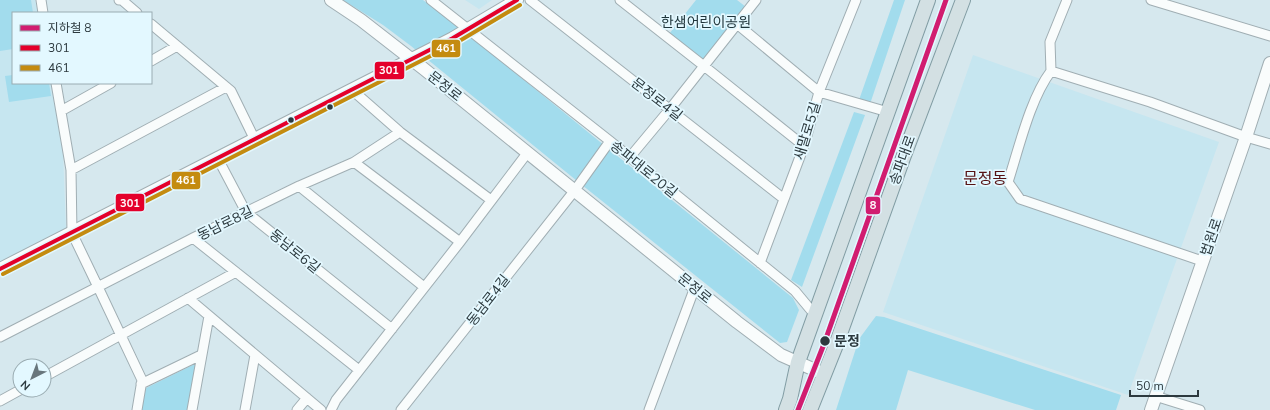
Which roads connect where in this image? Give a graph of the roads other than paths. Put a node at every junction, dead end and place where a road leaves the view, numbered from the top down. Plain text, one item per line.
1 (41, 0) edge
2 (119, 0) edge
3 (123, 0) edge
4 (331, 0) edge
5 (431, 0) edge
6 (517, 0) edge
7 (530, 0) edge
8 (620, 0) edge
9 (756, 0) edge
10 (856, 0) edge
11 (928, 0) edge
12 (963, 0) edge
13 (1067, 0) edge
14 (1151, 0) edge
15 (43, 12) edge
16 (136, 12) edge
17 (737, 24) junction
18 (152, 25) edge
19 (468, 29) junction
20 (1270, 36) edge
21 (177, 46) junction
22 (152, 59) edge
23 (410, 59) junction
24 (1270, 63) edge
25 (704, 66) junction
26 (1051, 71) junction
27 (56, 84) edge
28 (109, 84) edge
29 (226, 87) junction
30 (351, 89) junction
31 (819, 92) junction
32 (670, 109) junction
33 (61, 111) junction
34 (888, 112) junction
35 (400, 132) junction
36 (1246, 137) junction
37 (254, 138) junction
38 (610, 141) junction
39 (1270, 144) edge
40 (804, 146) junction
41 (528, 152) junction
42 (217, 157) junction
43 (630, 157) junction
44 (354, 162) junction
45 (71, 170) junction
46 (299, 186) junction
47 (574, 190) junction
48 (784, 199) junction
49 (491, 200) junction
50 (246, 212) junction
51 (72, 233) junction
52 (193, 238) junction
53 (460, 242) junction
54 (1202, 261) junction
55 (760, 264) junction
56 (0, 269) edge
57 (236, 272) junction
58 (98, 286) junction
59 (424, 287) junction
60 (695, 287) junction
61 (188, 298) junction
62 (815, 315) junction
63 (209, 316) junction
64 (392, 329) junction
65 (121, 335) junction
66 (0, 337) edge
67 (202, 355) junction
68 (255, 355) junction
69 (798, 362) junction
70 (359, 370) junction
71 (52, 373) edge
72 (824, 374) junction
73 (141, 384) junction
74 (12, 394) edge
75 (1155, 396) junction
76 (307, 398) junction
77 (0, 401) edge
78 (136, 409) edge
79 (192, 410) edge
80 (245, 410) edge
81 (297, 410) edge
82 (321, 410) edge
83 (330, 410) edge
84 (402, 410) edge
85 (649, 410) edge
86 (786, 410) edge
87 (810, 410) edge
88 (1151, 410) edge
89 (1200, 410) edge

1 - 15 street
2 - 3 street
3 - 16 street
4 - 23 street, 문정로
5 - 19 street, 송파대로20길
6 - 19 street
7 - 32 street, 문정로4길
8 - 25 street
9 - 17 street
10 - 31 street, 새말로5길
11 - 34 main road, 송파대로
12 - 72 main road, 송파대로
13 - 26 street
14 - 20 street
17 - 25 street
17 - 31 street
18 - 21 street
19 - 23 street
19 - 38 street, 송파대로20길
21 - 22 street
21 - 29 street
23 - 30 street
23 - 41 street, 문정로
24 - 36 street, 법원로
25 - 32 street
25 - 40 street
26 - 36 street
26 - 54 street
27 - 33 street
28 - 33 street
29 - 37 street
29 - 45 street
30 - 35 street
30 - 37 street
31 - 34 street
31 - 40 street, 새말로5길
32 - 43 street
32 - 48 street, 문정로4길
33 - 45 street
34 - 62 main road, 송파대로
35 - 44 street, 동남로8길
35 - 49 street
36 - 39 street
36 - 54 street, 법원로
37 - 42 street
38 - 43 street, 송파대로20길
38 - 47 street
40 - 48 street, 새말로5길
41 - 47 street, 문정로
41 - 49 street
42 - 50 street, 동남로6길
42 - 51 street
43 - 55 street, 송파대로20길
44 - 46 street, 동남로8길
44 - 53 street
45 - 51 street
46 - 50 street, 동남로8길
46 - 59 street
47 - 60 street, 문정로
47 - 84 street, 동남로4길
48 - 55 street, 새말로5길
49 - 53 street
50 - 52 street, 동남로8길
50 - 64 street, 동남로6길
51 - 56 street
51 - 58 street
52 - 57 street
52 - 58 street, 동남로8길
53 - 59 street
54 - 75 street, 법원로
55 - 62 street, 송파대로20길
57 - 61 street
57 - 70 street
58 - 65 street
58 - 66 street, 동남로8길
59 - 64 street
60 - 69 street, 문정로
60 - 85 street
61 - 63 street
61 - 65 street
62 - 69 main road, 송파대로
63 - 67 street
63 - 68 street
64 - 70 street
65 - 71 street
65 - 73 street
67 - 73 street
67 - 79 street
68 - 76 street
68 - 80 street
69 - 72 street, 문정로
69 - 86 main road, 송파대로
70 - 83 street
72 - 87 main road, 송파대로
73 - 78 street
74 - 77 street
75 - 88 street, 법원로
75 - 89 street
76 - 81 street
76 - 82 street

